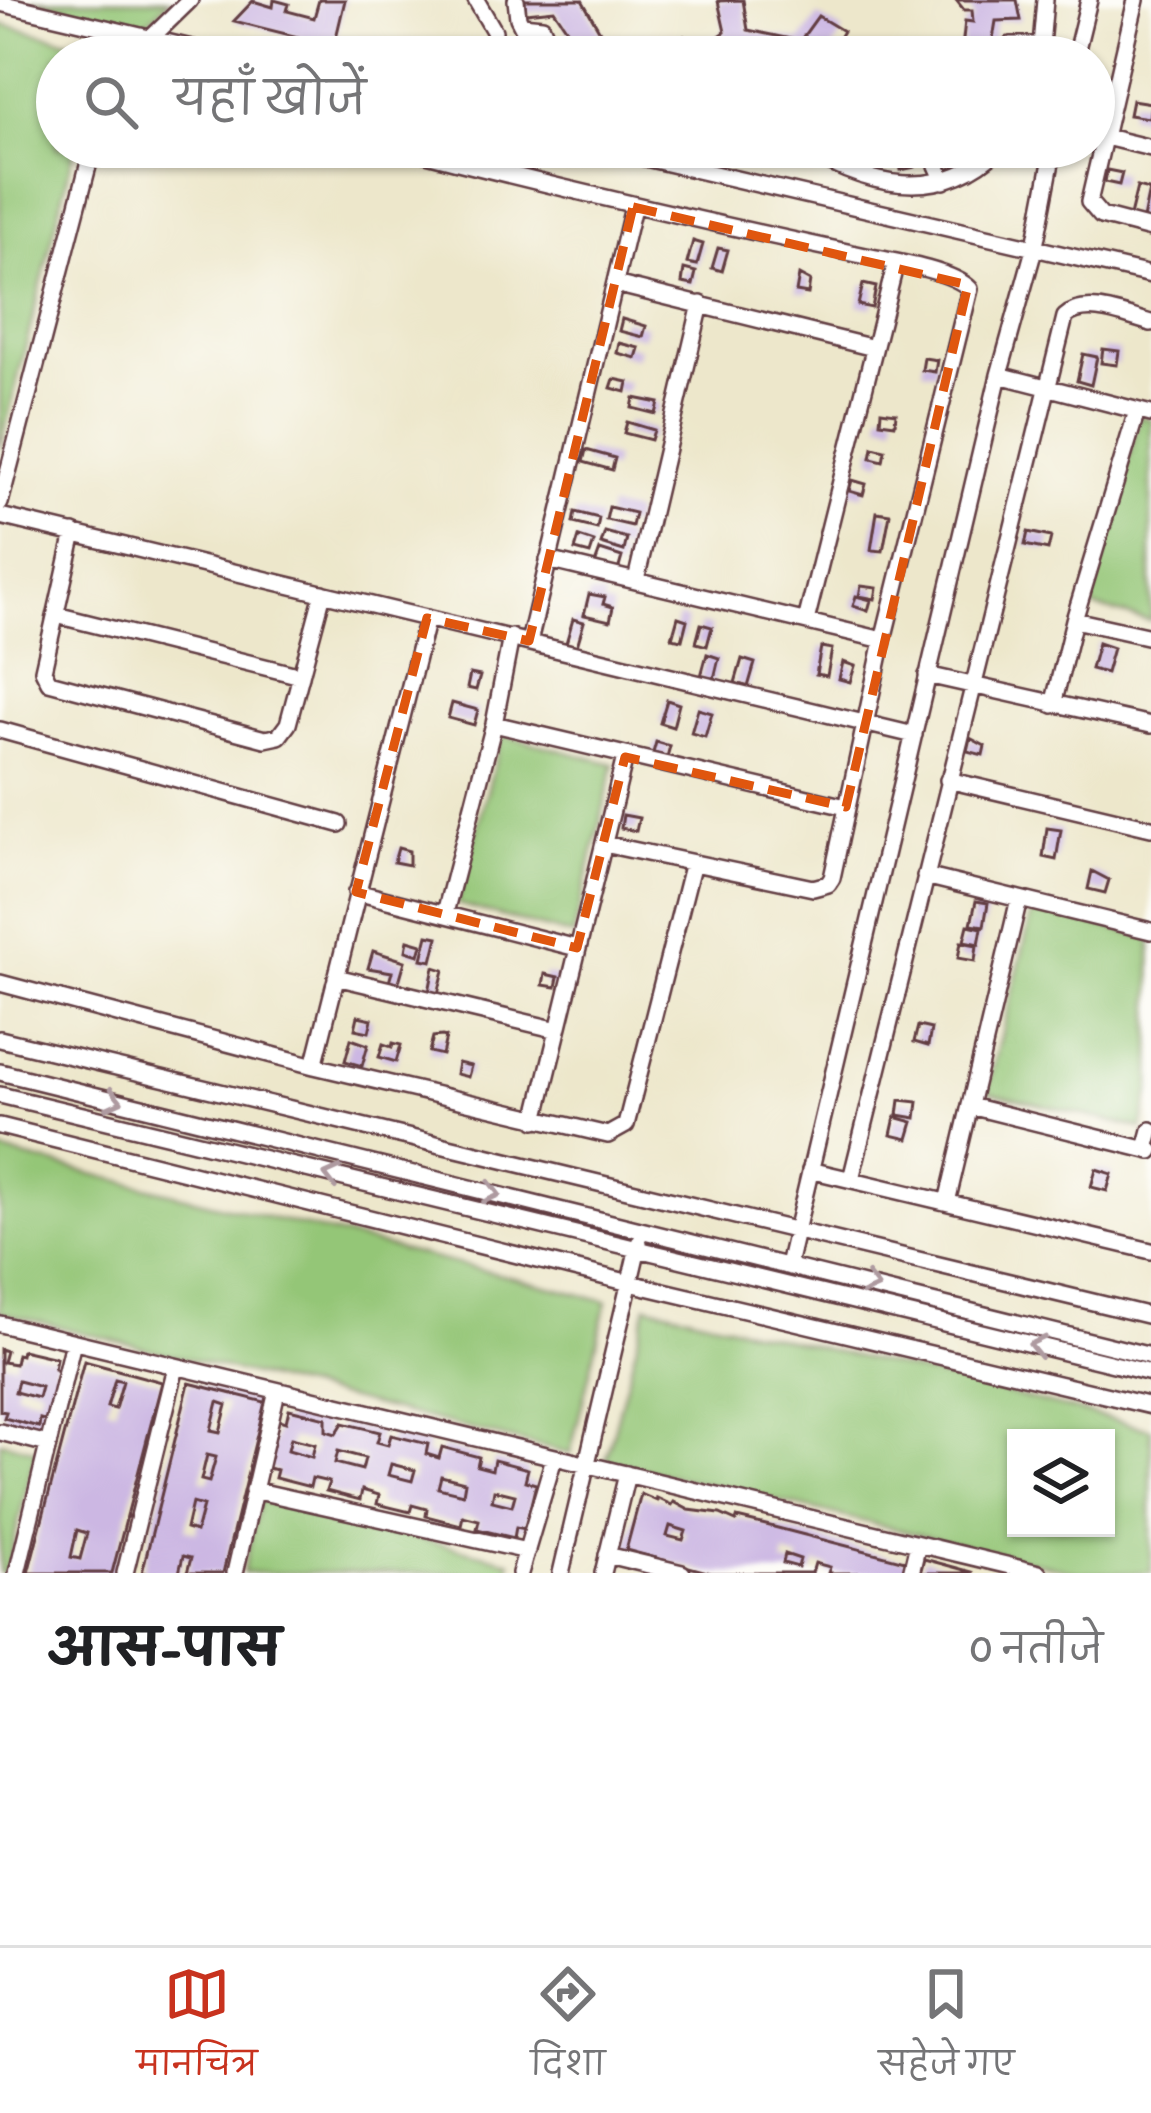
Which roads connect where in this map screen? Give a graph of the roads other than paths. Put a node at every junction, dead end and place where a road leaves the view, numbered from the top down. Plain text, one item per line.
1 (190, 0) edge
2 (476, 0) edge
3 (516, 0) edge
4 (1089, 0) edge
5 (1136, 0) edge
6 (1042, 1) edge
7 (0, 3) edge
8 (522, 25) junction
9 (494, 31) dead end
10 (142, 36) edge
11 (153, 36) edge
12 (528, 36) edge
13 (546, 36) edge
14 (1041, 36) edge
15 (1080, 36) edge
16 (1115, 75) edge
17 (1115, 139) edge
18 (1151, 148) edge
19 (88, 168) edge
20 (481, 168) edge
21 (691, 168) edge
22 (842, 168) edge
23 (864, 168) edge
24 (938, 168) edge
25 (969, 168) edge
26 (1050, 168) edge
27 (1094, 168) edge
28 (863, 176) junction
29 (944, 181) junction
30 (633, 207) junction
31 (1151, 229) edge
32 (1035, 246) junction
33 (896, 262) junction
34 (1151, 275) edge
35 (615, 284) junction
36 (701, 304) junction
37 (1151, 322) edge
38 (874, 348) junction
39 (1000, 375) junction
40 (1047, 387) junction
41 (1144, 412) edge
42 (0, 503) edge
43 (0, 515) edge
44 (74, 533) junction
45 (548, 560) junction
46 (636, 580) junction
47 (323, 593) junction
48 (56, 615) junction
49 (427, 618) junction
50 (1074, 620) junction
51 (806, 622) junction
52 (511, 637) junction
53 (1151, 637) edge
54 (883, 640) junction
55 (529, 642) junction
56 (928, 675) junction
57 (301, 676) junction
58 (971, 686) junction
59 (1053, 705) junction
60 (864, 722) junction
61 (494, 724) junction
62 (1151, 725) edge
63 (0, 730) edge
64 (914, 735) junction
65 (625, 757) junction
66 (948, 780) junction
67 (846, 807) junction
68 (339, 824) dead end
69 (1151, 828) edge
70 (604, 844) junction
71 (692, 866) junction
72 (925, 876) junction
73 (356, 892) junction
74 (1019, 899) junction
75 (445, 913) junction
76 (1151, 931) edge
77 (577, 948) junction
78 (336, 977) junction
79 (0, 982) edge
80 (558, 1030) junction
81 (0, 1039) edge
82 (314, 1066) junction
83 (0, 1072) edge
84 (0, 1095) edge
85 (970, 1106) junction
86 (536, 1120) junction
87 (0, 1126) edge
88 (1151, 1130) edge
89 (1149, 1150) edge
90 (810, 1169) junction
91 (851, 1179) junction
92 (947, 1202) junction
93 (643, 1229) junction
94 (796, 1232) junction
95 (638, 1250) junction
96 (1151, 1252) edge
97 (788, 1264) junction
98 (630, 1283) junction
99 (1151, 1316) edge
100 (0, 1324) edge
101 (73, 1342) junction
102 (1151, 1356) edge
103 (176, 1366) junction
104 (1151, 1373) edge
105 (277, 1390) junction
106 (1151, 1406) edge
107 (0, 1432) edge
108 (48, 1444) junction
109 (554, 1458) junction
110 (587, 1464) junction
111 (627, 1474) junction
112 (253, 1490) junction
113 (918, 1544) junction
114 (527, 1551) junction
115 (608, 1555) junction
116 (1000, 1568) edge
117 (16, 1573) edge
118 (125, 1573) edge
119 (236, 1573) edge
120 (520, 1573) edge
121 (561, 1573) edge
122 (603, 1573) edge
123 (682, 1573) edge
124 (911, 1573) edge
125 (1039, 1573) edge

1 - 11 street
2 - 9 street
3 - 8 street
4 - 15 street
5 - 16 street
6 - 14 street
7 - 10 street
8 - 12 street
8 - 13 street
17 - 18 street
19 - 42 street
20 - 30 street
21 - 32 street
22 - 28 street
23 - 28 street
24 - 29 street
25 - 29 street
26 - 32 street
27 - 31 street
28 - 29 street
30 - 33 street
30 - 35 street
32 - 34 street
32 - 39 street
33 - 38 street
33 - 54 street
35 - 36 street
35 - 45 street
36 - 38 street
36 - 46 street
37 - 40 street
38 - 51 street
39 - 40 street
39 - 56 street
40 - 41 street
40 - 58 street
41 - 50 street
43 - 44 street
44 - 47 street
44 - 48 street
45 - 46 street
45 - 55 street
46 - 51 street
47 - 49 street
47 - 57 street
48 - 57 street
48 - 57 street
49 - 52 street
49 - 73 street
50 - 53 street
50 - 59 street
51 - 54 street
52 - 55 street
52 - 61 street
54 - 60 street
55 - 60 street
56 - 58 street
56 - 64 street
58 - 59 street
58 - 66 street
59 - 62 street
60 - 64 street
60 - 67 street
61 - 65 street
61 - 75 street
63 - 68 street
64 - 90 street
65 - 67 street
65 - 70 street
66 - 69 street
66 - 72 street
67 - 71 street
70 - 71 street
70 - 77 street
71 - 86 street
72 - 74 street
72 - 91 street
73 - 75 street
73 - 78 street
74 - 76 street
74 - 85 street
75 - 77 street
77 - 80 street
78 - 80 street
78 - 82 street
79 - 82 street
80 - 86 street
81 - 94 street
82 - 86 street
83 -> 93 street
95 -> 84 street
85 - 89 street
85 - 92 street
87 - 98 street
88 - 89 street
90 - 91 street
90 - 94 street
91 - 92 street
92 - 96 street
93 - 95 street
93 - 97 street
94 - 97 street
94 - 99 street
95 - 98 street
104 -> 95 street
97 -> 102 street
98 - 106 street
98 - 110 street
100 - 101 street
101 - 103 street
101 - 108 street
103 - 105 street
103 - 118 street
105 - 109 street
105 - 112 street
107 - 108 street
108 - 117 street
109 - 110 street
109 - 114 street
110 - 111 street
110 - 121 street
111 - 113 street
111 - 115 street
112 - 114 street
112 - 119 street
113 - 116 street
113 - 124 street
114 - 120 street
115 - 122 street
115 - 123 street
116 - 125 street

